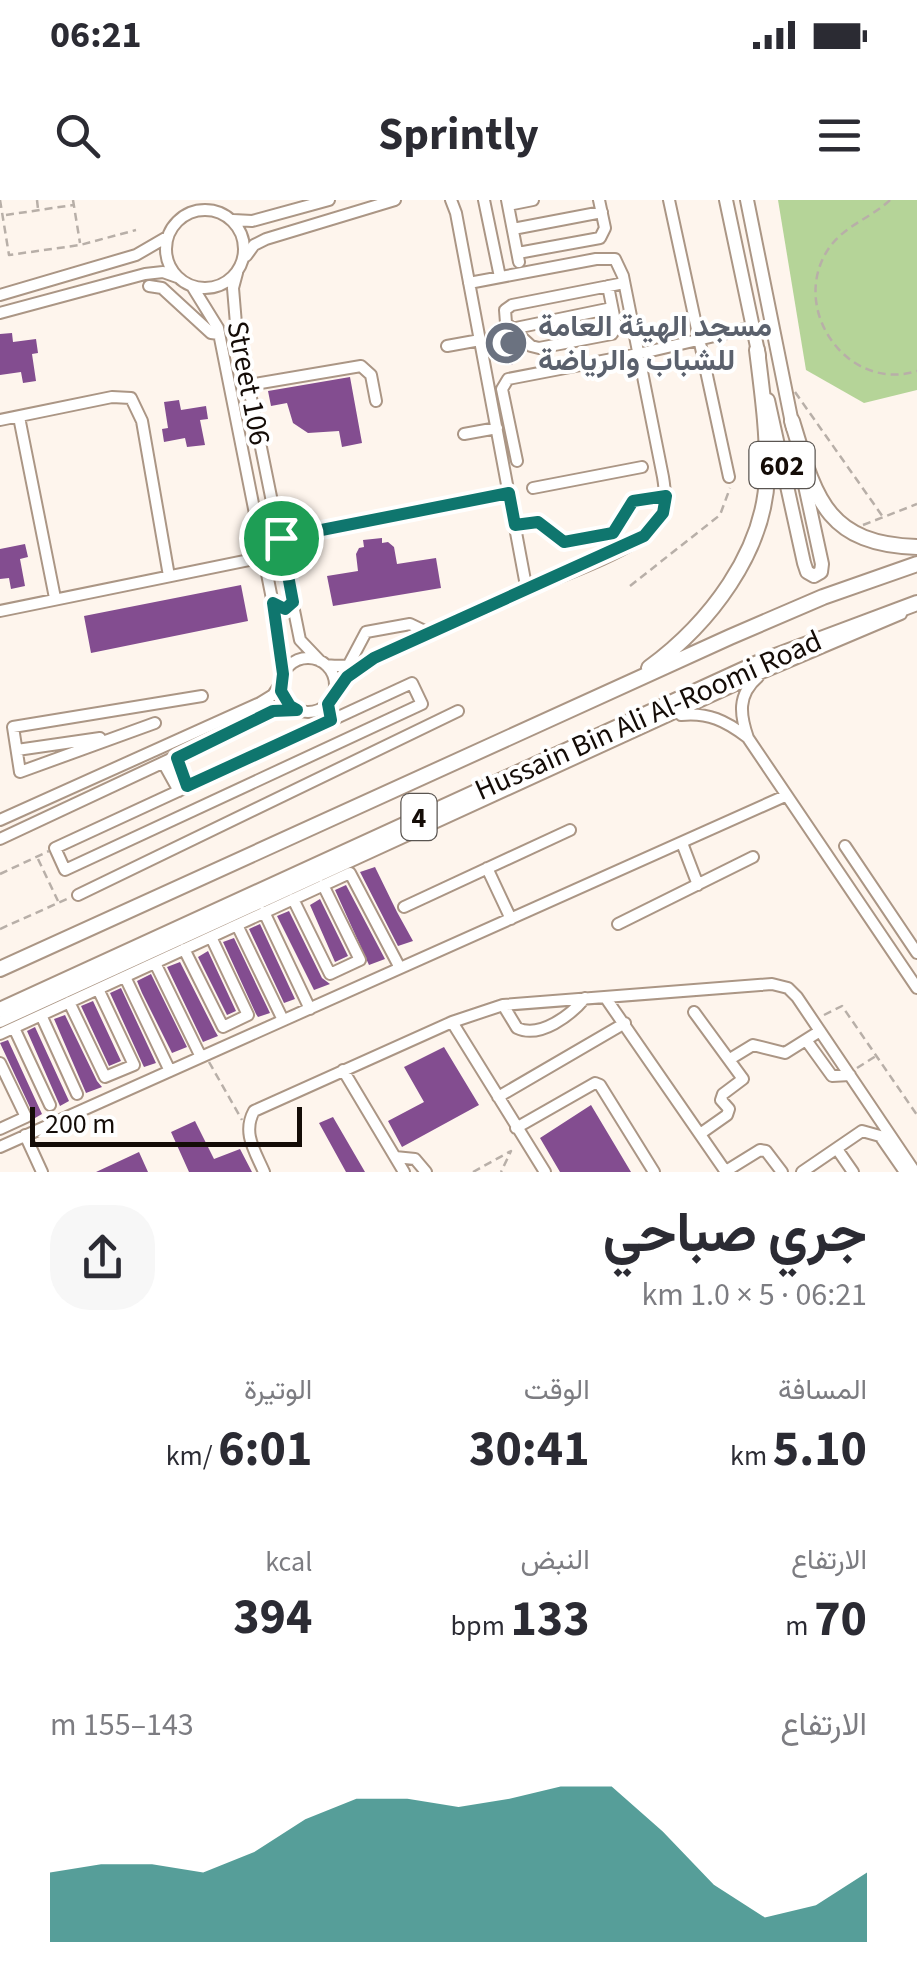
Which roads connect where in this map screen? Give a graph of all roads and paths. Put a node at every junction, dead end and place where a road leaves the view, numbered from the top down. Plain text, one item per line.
1 (0, 200) edge
2 (37, 200) edge
3 (188, 200) edge
4 (216, 200) edge
5 (328, 200) edge
6 (395, 200) edge
7 (454, 200) edge
8 (484, 200) edge
9 (533, 200) edge
10 (669, 200) edge
11 (726, 200) edge
12 (747, 200) edge
13 (890, 200) edge
14 (73, 202) edge
15 (507, 203) edge
16 (600, 206) edge
17 (39, 210) junction
18 (2, 215) edge
19 (184, 215) junction
20 (229, 217) junction
21 (513, 229) junction
22 (136, 230) dead end
23 (168, 236) junction
24 (80, 245) junction
25 (243, 261) junction
26 (236, 274) junction
27 (177, 277) junction
28 (500, 278) junction
29 (469, 283) junction
30 (624, 283) junction
31 (149, 286) dead end
32 (192, 286) junction
33 (608, 286) junction
34 (0, 295) edge
35 (612, 308) junction
36 (0, 312) edge
37 (753, 327) junction
38 (511, 329) junction
39 (219, 334) junction
40 (699, 339) junction
41 (480, 340) junction
42 (447, 346) dead end
43 (757, 350) junction
44 (638, 354) junction
45 (917, 371) edge
46 (249, 386) junction
47 (785, 388) junction
48 (376, 400) dead end
49 (19, 417) junction
50 (0, 420) edge
51 (792, 421) junction
52 (496, 428) junction
53 (464, 434) dead end
54 (517, 461) dead end
55 (650, 465) junction
56 (729, 477) joint
57 (534, 488) dead end
58 (509, 493) junction
59 (666, 496) junction
60 (917, 504) edge
61 (883, 517) junction
62 (515, 525) junction
63 (848, 531) junction
64 (281, 538) junction
65 (917, 547) edge
66 (264, 558) junction
67 (917, 564) edge
68 (169, 576) junction
69 (630, 586) dead end
70 (527, 591) junction
71 (55, 598) junction
72 (293, 602) junction
73 (273, 603) junction
74 (917, 604) edge
75 (0, 611) edge
76 (430, 634) junction
77 (374, 658) junction
78 (323, 663) junction
79 (348, 666) junction
80 (764, 672) junction
81 (282, 679) junction
82 (625, 686) junction
83 (202, 696) dead end
84 (330, 700) junction
85 (152, 706) junction
86 (297, 710) junction
87 (458, 711) dead end
88 (311, 712) junction
89 (663, 719) junction
90 (154, 723) junction
91 (326, 723) junction
92 (137, 730) junction
93 (123, 734) junction
94 (748, 738) junction
95 (166, 744) junction
96 (16, 750) junction
97 (151, 751) junction
98 (177, 758) junction
99 (164, 764) junction
100 (183, 789) junction
101 (784, 796) junction
102 (1, 815) edge
103 (570, 830) dead end
104 (0, 840) edge
105 (682, 843) junction
106 (845, 846) dead end
107 (55, 848) junction
108 (37, 856) junction
109 (753, 857) dead end
110 (487, 868) junction
111 (0, 874) edge
112 (698, 884) junction
113 (323, 885) junction
114 (78, 895) joint
115 (294, 898) junction
116 (58, 903) junction
117 (404, 907) dead end
118 (264, 912) junction
119 (511, 919) junction
120 (618, 924) dead end
121 (237, 925) junction
122 (0, 930) edge
123 (211, 937) junction
124 (184, 950) junction
125 (917, 953) edge
126 (155, 962) junction
127 (400, 968) junction
128 (0, 969) edge
129 (124, 977) junction
130 (917, 988) edge
131 (98, 989) junction
132 (605, 997) junction
133 (585, 998) junction
134 (69, 1002) junction
135 (503, 1005) junction
136 (310, 1009) junction
137 (0, 1010) edge
138 (694, 1012) dead end
139 (808, 1013) junction
140 (41, 1015) junction
141 (283, 1020) junction
142 (0, 1022) edge
143 (452, 1022) junction
144 (625, 1023) junction
145 (14, 1028) junction
146 (820, 1031) junction
147 (0, 1034) edge
148 (806, 1040) junction
149 (877, 1055) junction
150 (203, 1056) junction
151 (730, 1059) junction
152 (0, 1063) edge
153 (170, 1070) junction
154 (343, 1070) junction
155 (847, 1071) junction
156 (77, 1094) dead end
157 (498, 1097) junction
158 (50, 1105) dead end
159 (917, 1115) edge
160 (248, 1122) junction
161 (516, 1128) junction
162 (0, 1129) edge
163 (700, 1134) junction
164 (25, 1136) junction
165 (0, 1147) edge
166 (836, 1149) junction
167 (396, 1157) junction
168 (42, 1172) edge
169 (264, 1172) edge
170 (404, 1172) edge
171 (426, 1172) edge
172 (473, 1172) edge
173 (501, 1172) edge
174 (546, 1172) edge
175 (654, 1172) edge
176 (726, 1172) edge
177 (782, 1172) edge
178 (802, 1172) edge
179 (854, 1172) edge
180 (906, 1172) edge
181 (915, 1172) edge

1 - 18 path
2 - 17 path
3 - 19 street
4 - 20 street
5 - 20 street
6 - 25 street
7 - 29 street
8 - 28 street
9 - 15 street
10 - 40 street
11 - 37 main road, 602
12 - 47 main road, 602
13 - 45 path
14 - 17 path
14 - 24 path
15 - 21 street
16 - 21 street
16 - 21 street
17 - 18 path
18 - 24 path
19 - 20 street
19 - 23 street
20 - 25 street
22 - 24 path
23 - 27 street
23 - 34 street
25 - 26 street
26 - 32 street
26 - 46 street, Street 106
27 - 32 street
27 - 36 street
28 - 29 street
28 - 30 street
29 - 41 street
30 - 33 street
30 - 44 street
31 - 39 street
32 - 39 street, Street 106
33 - 35 street
33 - 38 street
35 - 38 street
35 - 38 street
37 - 40 street
37 - 43 main road, 602
39 - 66 street, Street 106
40 - 44 street
40 - 56 street
41 - 42 street
41 - 52 street
43 - 51 main road, 602
43 - 82 highway
44 - 54 street
44 - 55 street
46 - 48 street
46 - 64 street, Street 106
47 - 51 main road, 602
47 - 61 path
49 - 50 street
49 - 68 street
49 - 71 street
51 - 63 highway
52 - 53 street
52 - 58 street
55 - 57 street
55 - 59 street
56 - 69 path
58 - 62 street
58 - 64 street
59 - 62 street
59 - 70 street
60 - 61 path
61 - 63 path
62 - 70 street
63 - 65 highway
64 - 72 street, Street 106
66 - 68 street
66 - 73 street, Street 106
67 - 82 highway, Hussain Bin Ali Al-Roomi Road / 4
68 - 71 street
70 - 76 street
71 - 75 street
72 - 73 street
72 - 78 street, Street 106
73 - 81 street, Street 106
74 - 80 street
74 - 137 highway, Hussain Bin Ali Al-Roomi Road / 4
76 - 77 street
76 - 79 street
77 - 79 street
77 - 84 street
78 - 79 street
78 - 81 street
78 - 84 street
80 - 89 street
80 - 94 street
81 - 86 street
81 - 95 street
82 - 128 highway, Hussain Bin Ali Al-Roomi Road / 4
83 - 85 street
84 - 88 street
84 - 91 street
85 - 90 street
85 - 96 street
86 - 88 street
86 - 98 street
87 - 114 street
88 - 91 street
89 - 94 street
89 - 142 street
90 - 92 street
90 - 95 street
91 - 100 street
91 - 107 street
92 - 93 street
92 - 97 street
93 - 96 street
93 - 96 street
94 - 101 street
95 - 97 street
97 - 102 street
98 - 99 street
98 - 100 street
99 - 100 street
99 - 104 street
100 - 107 street
101 - 105 street
101 - 130 street
103 - 110 street
105 - 112 street
105 - 119 street
106 - 125 street
107 - 108 path
108 - 111 path
108 - 116 path
109 - 112 street
110 - 117 street
110 - 119 street
112 - 120 street
113 - 115 street
113 - 115 street
113 - 127 street
114 - 116 path
115 - 118 street
116 - 122 path
118 - 121 street
118 - 136 street
119 - 127 street
121 - 123 street
121 - 141 street
123 - 124 street
123 - 124 street
124 - 126 street
126 - 129 street
126 - 150 street
127 - 136 street
129 - 131 street
129 - 153 street
131 - 134 street
131 - 134 street
132 - 133 street
132 - 139 street
132 - 144 street
133 - 135 street
133 - 135 street
134 - 140 street
135 - 143 street
136 - 141 street
138 - 151 street
139 - 146 street
139 - 149 path
140 - 145 street
140 - 156 street
141 - 150 street
143 - 154 street
143 - 157 street
144 - 157 street
144 - 163 street
145 - 147 street
145 - 158 street
146 - 148 street
146 - 155 street
148 - 151 street
148 - 155 street
149 - 155 path
149 - 159 path
150 - 153 street
150 - 160 path
151 - 163 street
152 - 162 street
153 - 164 street
154 - 160 street
154 - 167 street
155 - 181 street
157 - 161 street
160 - 169 street
161 - 174 street
161 - 175 street
163 - 176 street
164 - 165 street
164 - 168 street
166 - 178 street
166 - 179 street
166 - 180 street
167 - 170 street
167 - 171 street
172 - 173 path
176 - 177 street

